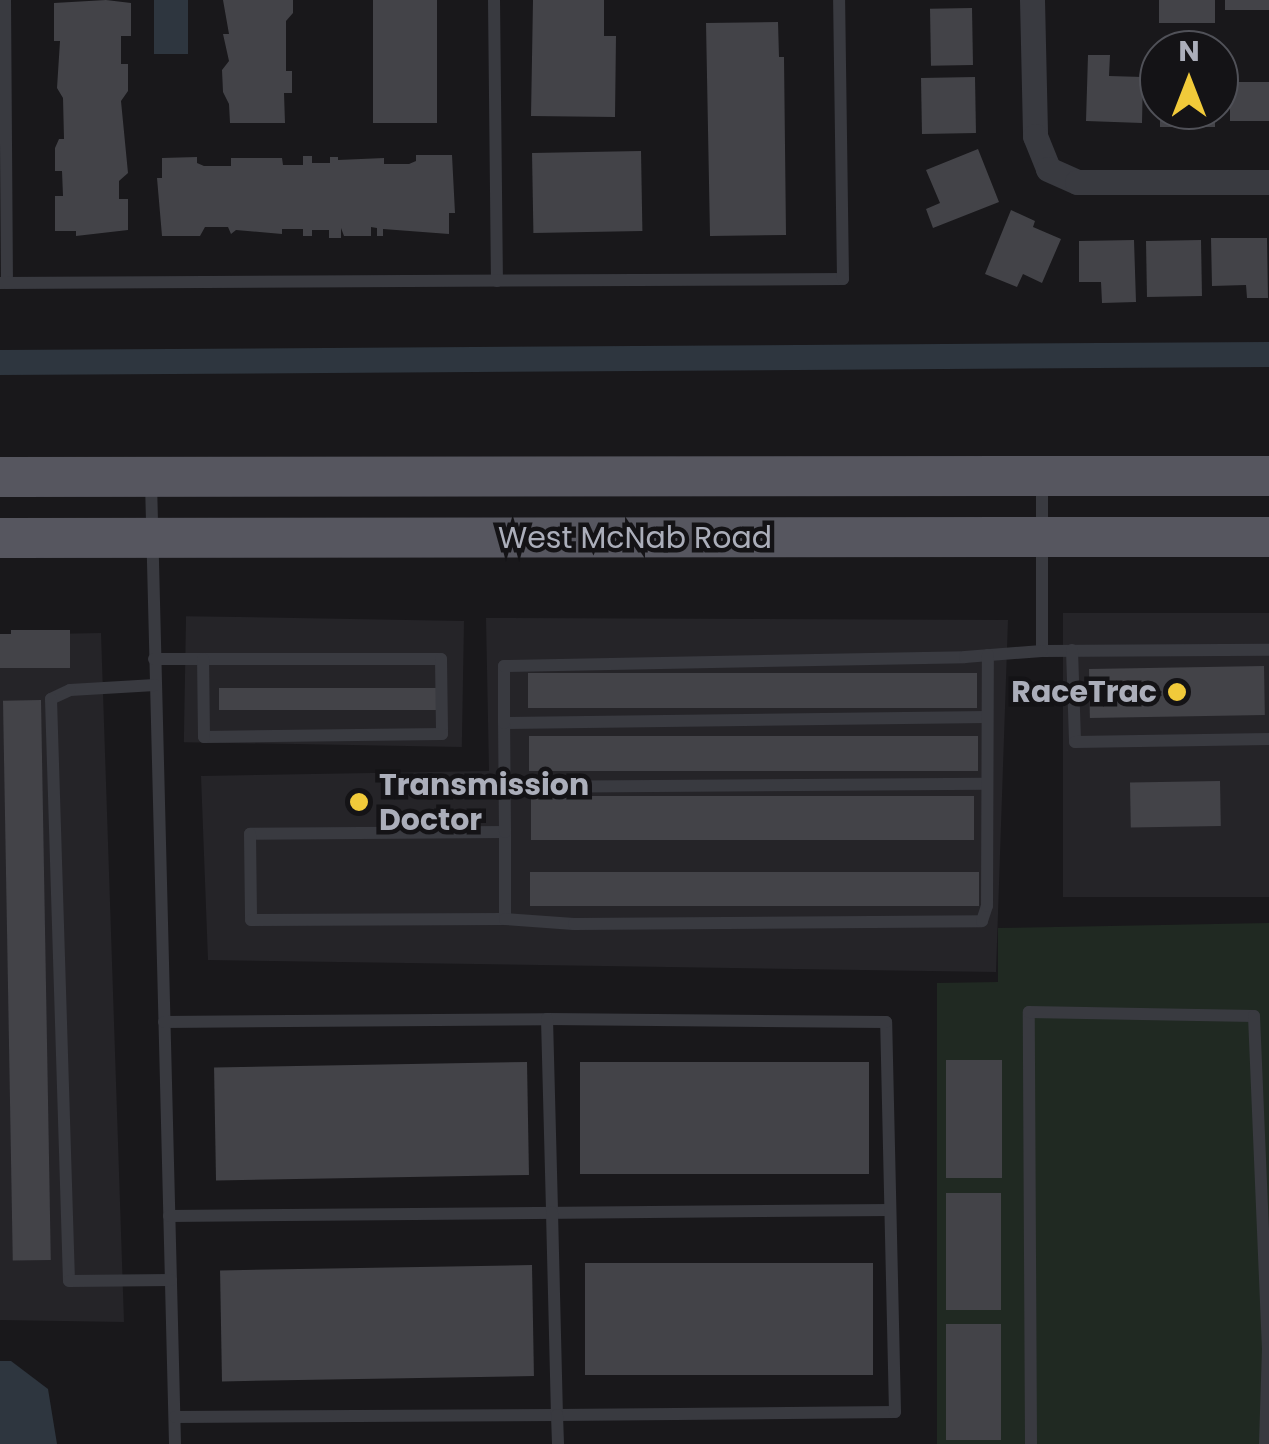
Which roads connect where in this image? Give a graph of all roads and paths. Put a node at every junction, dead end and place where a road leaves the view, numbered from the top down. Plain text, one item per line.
1 (5, 0) edge
2 (494, 0) edge
3 (839, 0) edge
4 (1032, 0) edge
5 (1269, 182) edge
6 (497, 280) junction
7 (4, 283) edge
8 (1043, 476) junction
9 (1269, 476) edge
10 (0, 477) edge
11 (150, 477) junction
12 (1040, 537) junction
13 (1269, 537) edge
14 (0, 538) edge
15 (151, 538) junction
16 (1042, 650) junction
17 (1072, 650) junction
18 (1269, 650) edge
19 (988, 656) junction
20 (154, 659) junction
21 (203, 659) junction
22 (155, 684) junction
23 (987, 717) junction
24 (504, 724) junction
25 (1269, 739) edge
26 (986, 784) junction
27 (504, 788) junction
28 (505, 832) junction
29 (505, 919) junction
30 (547, 1018) junction
31 (164, 1022) junction
32 (890, 1210) junction
33 (552, 1212) junction
34 (169, 1216) junction
35 (171, 1280) junction
36 (558, 1415) junction
37 (175, 1417) junction
38 (176, 1444) edge
39 (558, 1444) edge
40 (1031, 1444) edge
41 (1265, 1444) edge

1 - 7 lane
2 - 6 lane
3 - 6 lane
4 - 5 street
6 - 7 lane
8 - 9 main road, West McNab Road
8 - 11 main road, West McNab Road
8 - 12 lane
10 - 11 main road, West McNab Road
11 - 15 lane
12 - 13 main road, West McNab Road
12 - 15 main road, West McNab Road
12 - 16 lane
14 - 15 main road, West McNab Road
15 - 20 lane
16 - 17 lane
16 - 19 lane
17 - 18 lane
17 - 25 lane
19 - 23 lane
19 - 24 lane
20 - 21 lane
20 - 22 lane
21 - 21 lane
22 - 31 lane
22 - 35 lane
23 - 24 lane
23 - 26 lane
24 - 27 lane
26 - 27 lane
26 - 29 lane
27 - 28 lane
28 - 29 lane
28 - 29 lane
30 - 31 lane
30 - 32 lane
30 - 33 lane
31 - 34 lane
32 - 33 lane
32 - 36 lane
33 - 34 lane
33 - 36 lane
34 - 35 lane
35 - 37 lane
36 - 37 lane
36 - 39 lane
37 - 38 lane
40 - 41 lane

